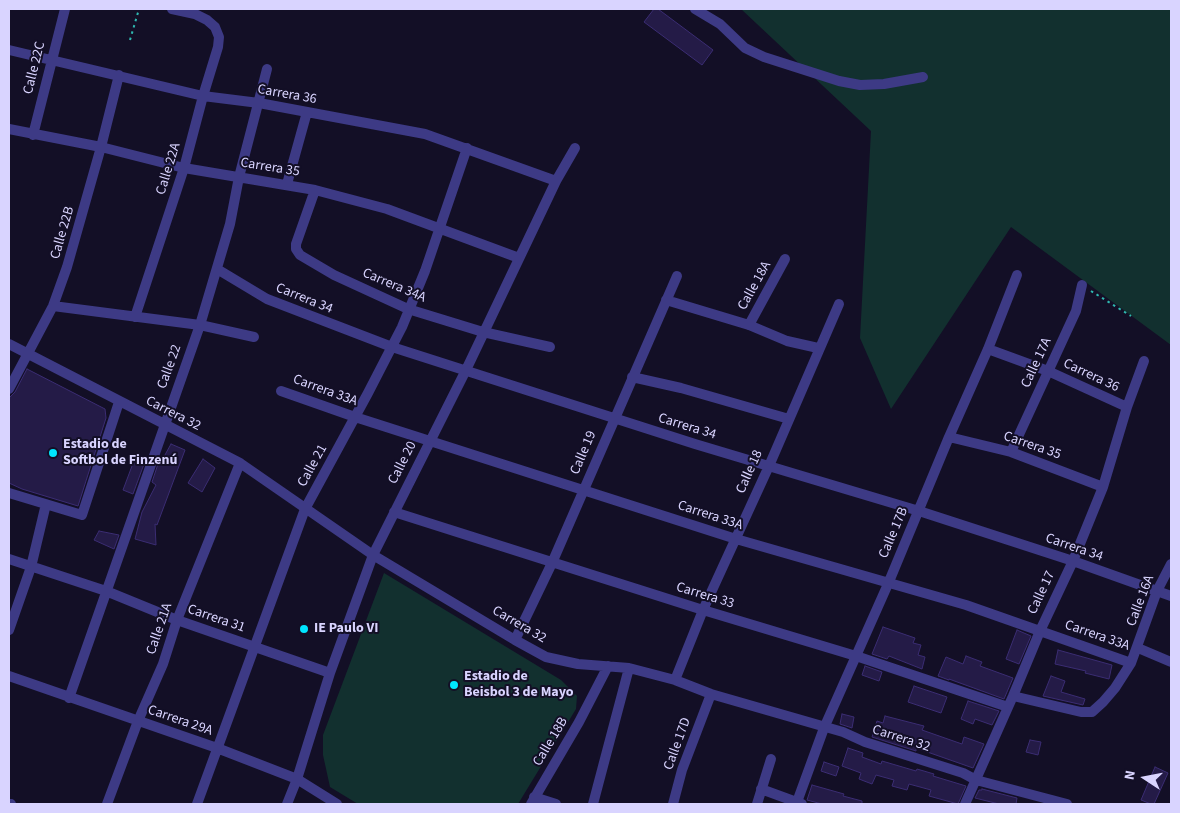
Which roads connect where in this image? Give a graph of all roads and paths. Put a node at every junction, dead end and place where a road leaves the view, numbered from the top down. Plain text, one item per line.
1 (64, 9) edge
2 (139, 9) edge
3 (172, 9) edge
4 (696, 9) edge
5 (130, 40) dead end
6 (9, 50) edge
7 (50, 60) junction
8 (267, 69) dead end
9 (120, 75) junction
10 (923, 76) dead end
11 (203, 96) junction
12 (259, 103) junction
13 (307, 112) junction
14 (9, 129) edge
15 (33, 134) junction
16 (101, 147) junction
17 (467, 148) junction
18 (575, 148) dead end
19 (184, 168) junction
20 (239, 177) junction
21 (556, 181) junction
22 (287, 184) junction
23 (315, 190) junction
24 (439, 229) junction
25 (519, 258) junction
26 (785, 259) dead end
27 (217, 269) junction
28 (1017, 275) dead end
29 (677, 276) dead end
30 (1082, 285) joint
31 (666, 300) junction
32 (839, 304) dead end
33 (52, 306) junction
34 (408, 309) junction
35 (1132, 316) dead end
36 (135, 317) junction
37 (200, 325) junction
38 (749, 325) junction
39 (483, 332) junction
40 (254, 336) dead end
41 (9, 344) edge
42 (392, 347) junction
43 (550, 347) dead end
44 (818, 348) junction
45 (988, 349) junction
46 (26, 354) junction
47 (1144, 361) dead end
48 (466, 370) junction
49 (1048, 371) junction
50 (632, 377) junction
51 (9, 389) edge
52 (282, 391) dead end
53 (119, 402) junction
54 (1127, 407) junction
55 (355, 417) junction
56 (614, 418) junction
57 (788, 419) junction
58 (164, 425) junction
59 (949, 437) junction
60 (430, 441) junction
61 (1011, 452) junction
62 (240, 463) junction
63 (769, 466) junction
64 (1103, 488) junction
65 (584, 489) junction
66 (9, 493) edge
67 (46, 504) junction
68 (305, 509) junction
69 (918, 511) junction
70 (394, 512) junction
71 (736, 539) junction
72 (373, 555) junction
73 (9, 558) edge
74 (1073, 561) junction
75 (552, 563) junction
76 (1171, 564) edge
77 (31, 567) junction
78 (888, 584) junction
79 (106, 591) junction
80 (1158, 591) junction
81 (1171, 596) edge
82 (703, 610) junction
83 (177, 620) junction
84 (9, 630) edge
85 (1040, 631) junction
86 (515, 640) junction
87 (254, 647) junction
88 (1138, 648) junction
89 (856, 656) junction
90 (1131, 662) junction
91 (1171, 662) edge
92 (608, 666) junction
93 (629, 668) junction
94 (330, 673) junction
95 (9, 676) edge
96 (675, 680) junction
97 (712, 694) junction
98 (1013, 696) junction
99 (69, 698) junction
100 (1008, 707) junction
101 (138, 722) junction
102 (824, 728) junction
103 (217, 748) junction
104 (771, 759) dead end
105 (297, 778) junction
106 (976, 780) junction
107 (761, 789) junction
108 (532, 801) edge
109 (800, 803) edge
110 (107, 804) edge
111 (196, 804) edge
112 (287, 804) edge
113 (337, 804) edge
114 (556, 804) edge
115 (593, 804) edge
116 (673, 804) edge
117 (757, 804) edge
118 (965, 804) edge
119 (1067, 804) edge

1 - 7 street, Calle 22C
2 - 5 path
3 - 11 street, Calle 22A
4 - 10 street
6 - 7 street, Carrera 36
7 - 9 street, Carrera 36
7 - 15 street, Calle 22C
8 - 12 street, Calle 22
9 - 11 street, Carrera 36
9 - 16 street, Calle 22B
11 - 12 street, Carrera 36
11 - 19 street, Calle 22A
12 - 13 street, Carrera 36
12 - 20 street, Calle 22
13 - 17 street, Carrera 36
13 - 22 street
14 - 15 street, Carrera 35
15 - 16 street, Carrera 35
16 - 19 street, Carrera 35
16 - 33 street, Calle 22B
17 - 21 street, Carrera 36
17 - 24 street, Calle 21
18 - 21 street, Calle 20
19 - 20 street, Carrera 35
19 - 36 street, Calle 22A
20 - 22 street, Carrera 35
20 - 27 street, Calle 22
21 - 25 street, Calle 20
22 - 23 street, Carrera 35
23 - 24 street, Carrera 35
23 - 34 street, Carrera 34A
24 - 25 street, Carrera 35
24 - 34 street, Calle 21
25 - 39 street, Calle 20
26 - 38 street, Calle 18A
27 - 37 street, Calle 22
27 - 42 street, Carrera 34
28 - 45 street, Calle 17B
29 - 31 street, Calle 19
30 - 35 path
30 - 49 street, Calle 17A
31 - 38 street
31 - 50 street, Calle 19
32 - 44 street, Calle 18
33 - 36 street
33 - 46 street, Calle 22B
34 - 39 street, Carrera 34A
34 - 42 street, Calle 21
36 - 37 street
37 - 40 street
37 - 58 street, Calle 22
38 - 44 street
39 - 43 street, Carrera 34A
39 - 48 street, Calle 20
41 - 46 street, Carrera 32
42 - 48 street, Carrera 34
42 - 55 street, Calle 21
44 - 57 street, Calle 18
45 - 49 street, Carrera 36
45 - 59 street, Calle 17B
46 - 51 street, Calle 22B
46 - 53 street, Carrera 32
47 - 54 street, Calle 17
48 - 56 street, Carrera 34
48 - 60 street, Calle 20
49 - 54 street, Carrera 36
49 - 61 street, Calle 17A
50 - 56 street, Calle 19
50 - 57 street
52 - 55 street, Carrera 33A
53 - 58 street, Carrera 32
53 - 67 street
54 - 64 street, Calle 17
55 - 60 street, Carrera 33A
55 - 68 street, Calle 21
56 - 63 street, Carrera 34
56 - 65 street, Calle 19
57 - 63 street, Calle 18
58 - 62 street, Carrera 32
58 - 79 street, Calle 22
59 - 61 street, Carrera 35
59 - 69 street, Calle 17B
60 - 65 street, Carrera 33A
60 - 70 street, Calle 20
61 - 64 street, Carrera 35
62 - 68 street, Carrera 32
62 - 83 street, Calle 21A
63 - 69 street, Carrera 34
63 - 71 street, Calle 18
64 - 74 street, Calle 17
65 - 71 street, Carrera 33A
65 - 75 street, Calle 19
66 - 67 street
67 - 77 street
68 - 72 street, Carrera 32
68 - 87 street, Calle 21
69 - 74 street, Carrera 34
69 - 78 street, Calle 17B
70 - 72 street, Calle 20
70 - 75 street, Carrera 33
71 - 78 street, Carrera 33A
71 - 82 street, Calle 18
72 - 86 street, Carrera 32
72 - 94 street, Calle 20
73 - 77 street, Carrera 31
74 - 80 street, Carrera 34
74 - 85 street, Calle 17
75 - 82 street, Carrera 33
75 - 86 street, Calle 19
76 - 80 street, Calle 16A
77 - 79 street, Carrera 31
77 - 84 street
78 - 85 street, Carrera 33A
78 - 89 street, Calle 17B
79 - 83 street, Carrera 31
79 - 99 street, Calle 22
80 - 81 street, Carrera 34
80 - 88 street, Calle 16A
82 - 89 street, Carrera 33
82 - 96 street, Calle 18
83 - 87 street, Carrera 31
83 - 101 street, Calle 21A
85 - 90 street, Carrera 33A
85 - 98 street, Calle 17
86 - 92 street, Carrera 32
87 - 94 street, Carrera 31
87 - 103 street, Calle 21
88 - 90 street, Calle 16A
88 - 91 street, Carrera 33A
89 - 100 street, Carrera 33
89 - 102 street, Calle 17B
90 - 98 street, Calle 16A
92 - 93 street, Carrera 32
92 - 108 street, Calle 18B
93 - 96 street, Carrera 32
93 - 115 street
94 - 105 street, Calle 20
95 - 99 street, Carrera 29A
96 - 97 street, Carrera 32
97 - 102 street, Carrera 32
97 - 116 street, Calle 17D
98 - 100 street, Calle 17
99 - 101 street, Carrera 29A
100 - 106 street, Calle 17
101 - 103 street, Carrera 29A
101 - 110 street, Calle 21A
102 - 106 street, Carrera 32
102 - 109 street, Calle 17B
103 - 105 street, Carrera 29A
103 - 111 street, Calle 21
104 - 107 street
105 - 112 street, Calle 20
105 - 113 street, Carrera 29A
106 - 118 street, Calle 17
106 - 119 street, Carrera 32
107 - 109 street
107 - 117 street
108 - 114 street

